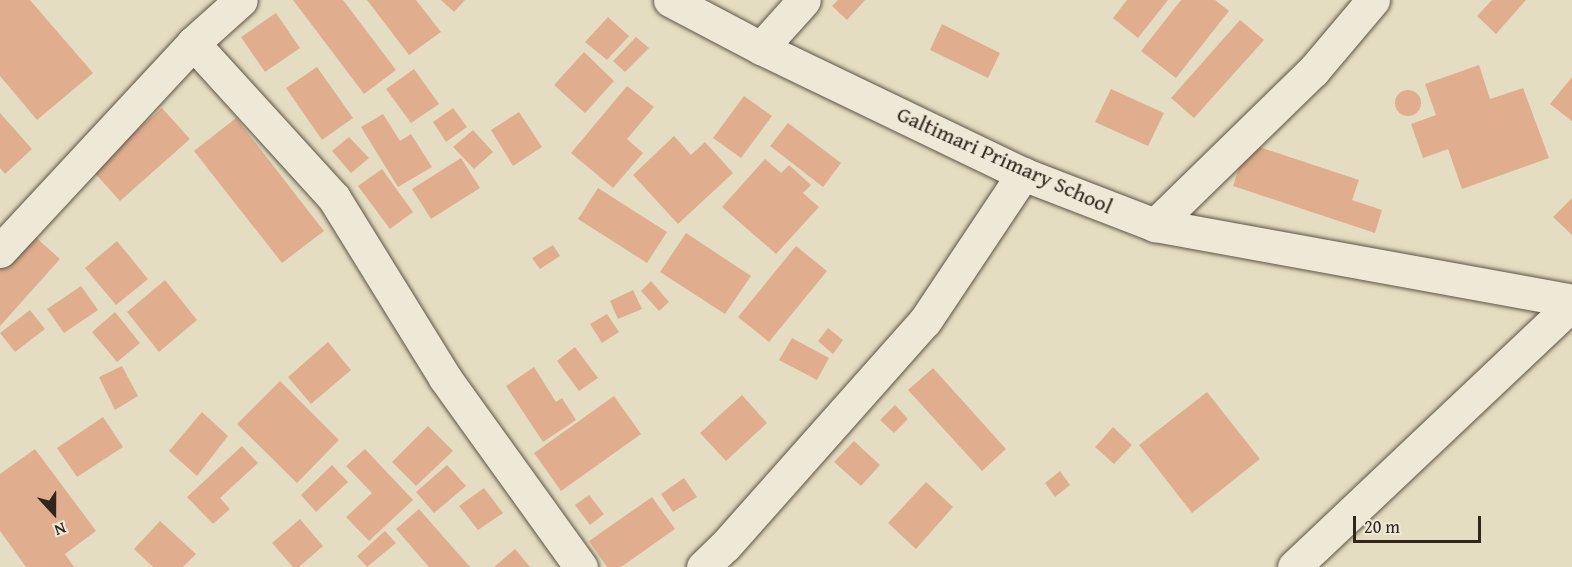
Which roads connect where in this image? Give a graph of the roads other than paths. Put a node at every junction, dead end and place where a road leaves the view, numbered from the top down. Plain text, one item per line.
1 (241, 0) edge
2 (670, 0) edge
3 (804, 0) edge
4 (1372, 0) edge
5 (194, 43) junction
6 (761, 48) junction
7 (1023, 174) junction
8 (1155, 225) junction
9 (0, 251) edge
10 (1572, 303) edge
11 (581, 567) edge
12 (703, 567) edge
13 (1294, 567) edge

1 - 5 street
2 - 6 street, Galtimari Primary School
3 - 6 street
4 - 8 street
5 - 9 street
5 - 11 street
6 - 7 street, Galtimari Primary School
7 - 8 street, Galtimari Primary School
7 - 12 street
8 - 10 street, Galtimari Primary School
10 - 13 street

